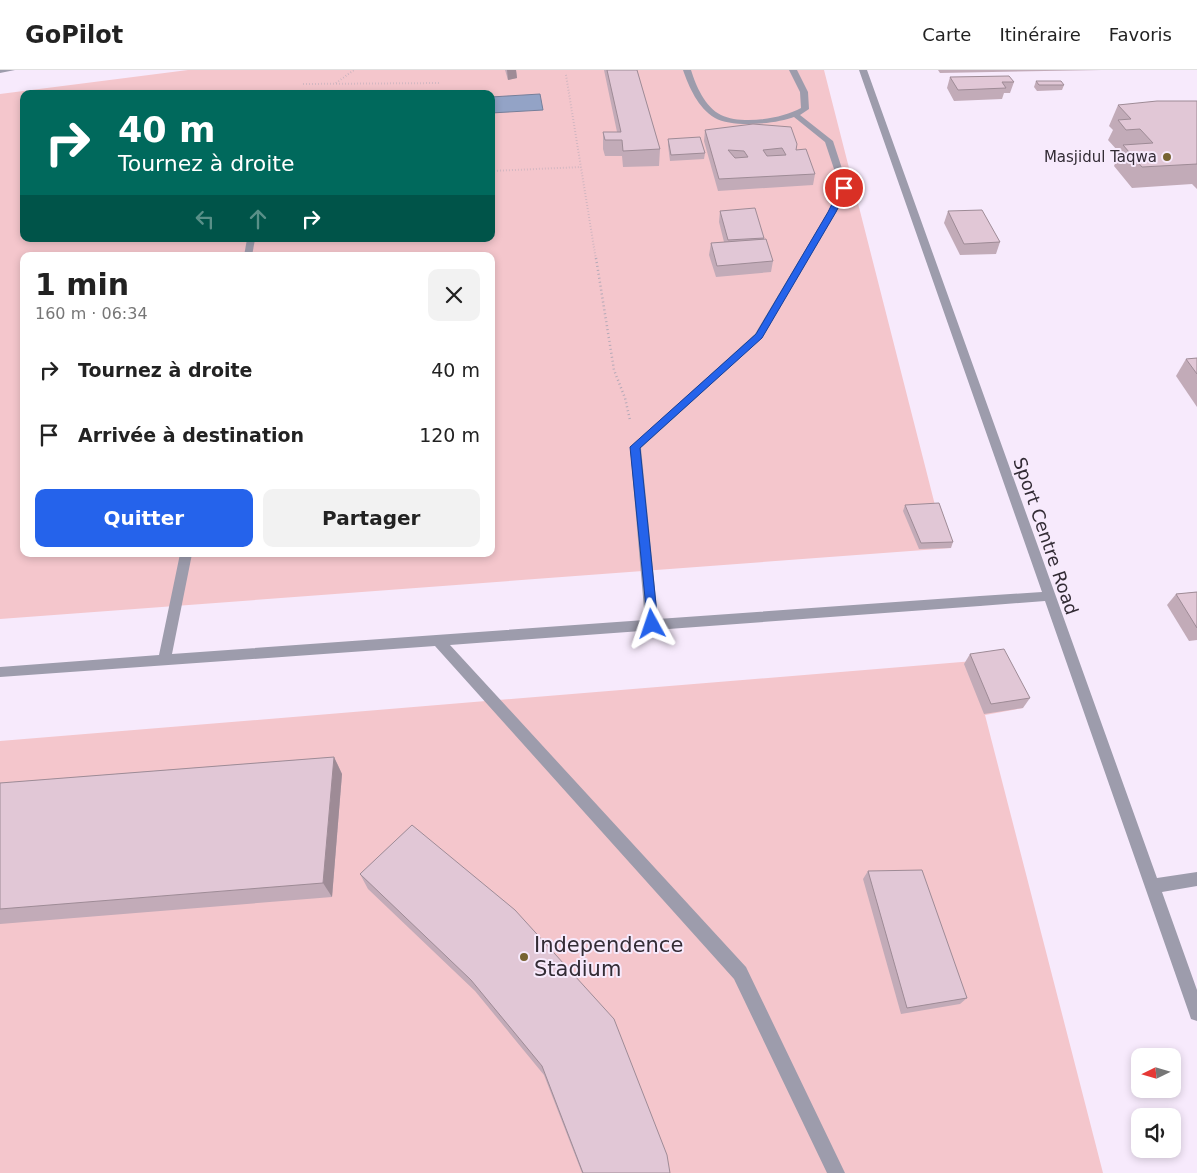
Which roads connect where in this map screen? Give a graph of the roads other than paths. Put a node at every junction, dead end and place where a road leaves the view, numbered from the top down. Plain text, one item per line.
1 (11, 70) edge
2 (686, 70) edge
3 (793, 70) edge
4 (863, 70) edge
5 (0, 71) edge
6 (796, 115) junction
7 (185, 557) edge
8 (1049, 596) junction
9 (652, 624) junction
10 (438, 640) junction
11 (164, 660) junction
12 (0, 672) edge
13 (1197, 879) edge
14 (1152, 886) junction
15 (1197, 1013) edge
16 (836, 1173) edge

1 - 5 street
2 - 6 street
3 - 6 street
4 - 8 street, Sport Centre Road
6 - 9 street
7 - 11 street
8 - 9 street
8 - 14 street, Sport Centre Road
9 - 10 street
10 - 11 street
10 - 16 street
11 - 12 street
13 - 14 street
14 - 15 street, Sport Centre Road

